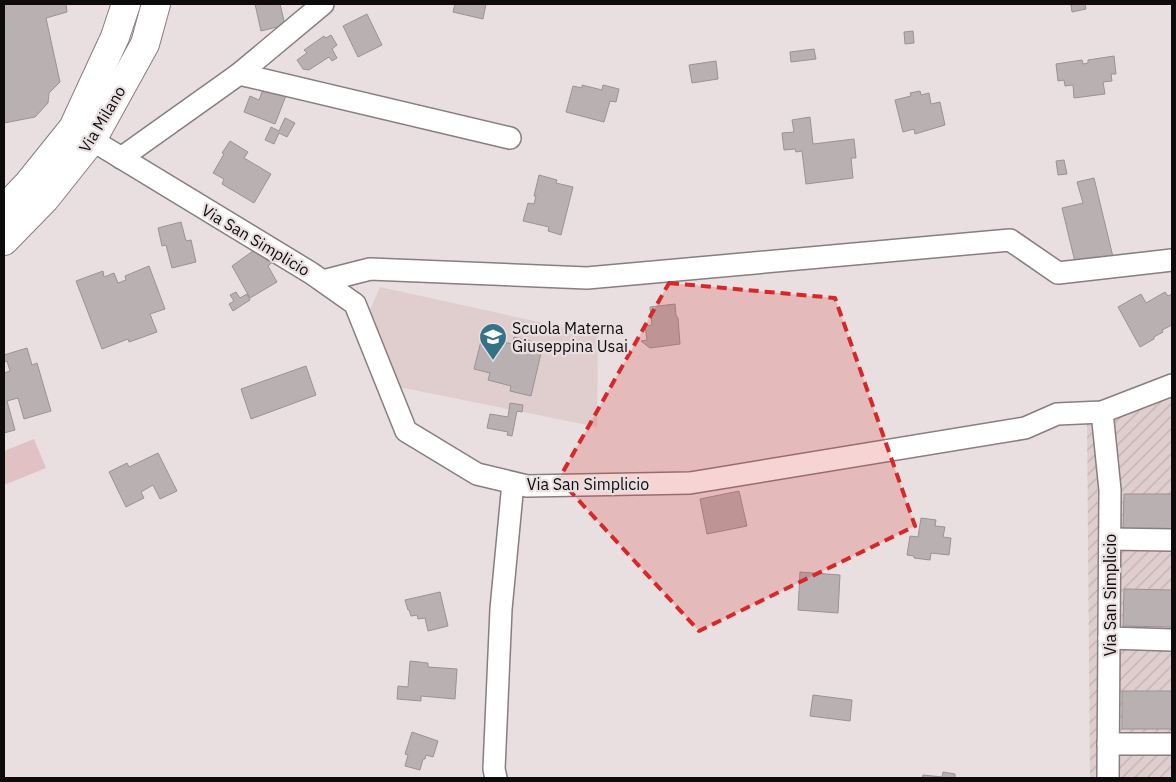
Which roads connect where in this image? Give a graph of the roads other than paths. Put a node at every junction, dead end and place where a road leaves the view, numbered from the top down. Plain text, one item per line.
1 (126, 4) edge
2 (156, 4) edge
3 (324, 4) edge
4 (240, 74) junction
5 (510, 138) dead end
6 (92, 140) junction
7 (121, 158) junction
8 (4, 209) edge
9 (4, 241) edge
10 (1172, 260) edge
11 (322, 281) junction
12 (1172, 385) edge
13 (1102, 412) junction
14 (513, 482) junction
15 (1110, 539) junction
16 (1172, 540) edge
17 (1109, 638) junction
18 (1172, 640) edge
19 (1108, 744) junction
20 (1172, 744) edge
21 (496, 778) edge
22 (1108, 778) edge

1 - 8 main road, Via Milano
2 - 6 main road, Via Milano
3 - 4 street
4 - 5 street
4 - 7 street
6 - 7 street, Via San Simplicio
6 - 9 main road, Via Milano
7 - 11 street, Via San Simplicio
10 - 11 street
11 - 14 street, Via San Simplicio
12 - 13 street, Via San Simplicio
13 - 14 street, Via San Simplicio
13 - 15 street, Via San Simplicio
14 - 21 street
15 - 16 street
15 - 17 street, Via San Simplicio
17 - 18 street
17 - 19 street, Via San Simplicio
19 - 20 street
19 - 22 street, Via San Simplicio

